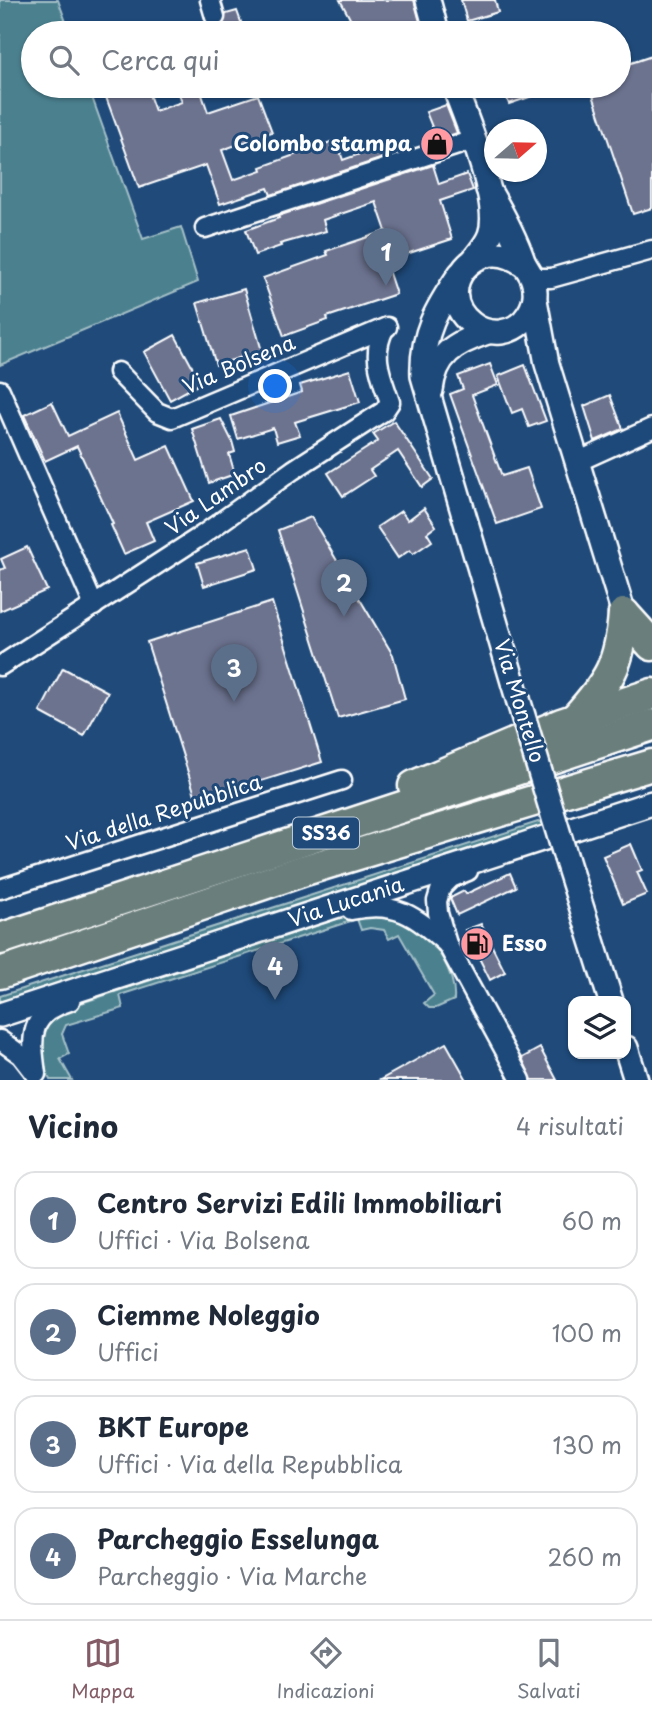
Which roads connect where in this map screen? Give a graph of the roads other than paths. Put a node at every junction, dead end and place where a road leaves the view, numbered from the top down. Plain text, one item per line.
1 (428, 0) edge
2 (434, 21) edge
3 (458, 98) edge
4 (473, 140) junction
5 (488, 189) junction
6 (205, 228) dead end
7 (652, 250) edge
8 (467, 266) junction
9 (536, 282) junction
10 (387, 327) joint
11 (497, 331) junction
12 (547, 364) junction
13 (118, 372) dead end
14 (1, 390) edge
15 (429, 401) junction
16 (652, 428) edge
17 (577, 463) junction
18 (94, 606) junction
19 (624, 614) junction
20 (652, 645) edge
21 (0, 666) edge
22 (652, 694) edge
23 (575, 719) junction
24 (652, 725) edge
25 (652, 765) edge
26 (342, 780) dead end
27 (652, 803) edge
28 (652, 809) edge
29 (592, 822) junction
30 (339, 829) junction
31 (523, 845) junction
32 (0, 889) edge
33 (238, 938) junction
34 (0, 939) edge
35 (447, 944) junction
36 (0, 973) edge
37 (609, 996) edge
38 (0, 1014) edge
39 (0, 1040) edge
40 (629, 1059) edge
41 (38, 1077) edge
42 (522, 1080) edge
43 (636, 1080) edge

1 - 2 street
3 - 4 street, Via Montello
4 - 5 street, Via Montello
4 - 6 street
5 - 8 street, Via Montello
5 - 9 street, Via Montello
7 - 9 street
8 - 9 street
8 - 11 street
8 - 15 street, Via Montello
9 - 11 street
9 - 12 street, Via Montello
10 - 13 street, Via Bolsena
10 - 18 street, Via Lambro
11 - 12 street
11 - 15 street, Via Montello
12 - 17 street, Via Montello
14 - 18 street
15 - 37 street, Via Montello, bridge
16 - 17 street
17 - 19 street, Via Montello
18 - 21 street, Via Lambro
19 - 20 highway
19 - 23 highway
22 - 23 highway
23 - 30 highway
24 - 30 highway, SS36
25 - 36 highway, SS36
26 - 32 street, Via della Repubblica
27 - 29 street, Via Lucania
28 - 29 street
29 - 31 street, Via Lucania
30 - 34 highway, SS36
31 - 33 street, Via Lucania
31 - 35 street
33 - 35 street
33 - 38 street, Via Lucania
33 - 41 street
35 - 42 street
39 - 41 street
40 - 43 street

